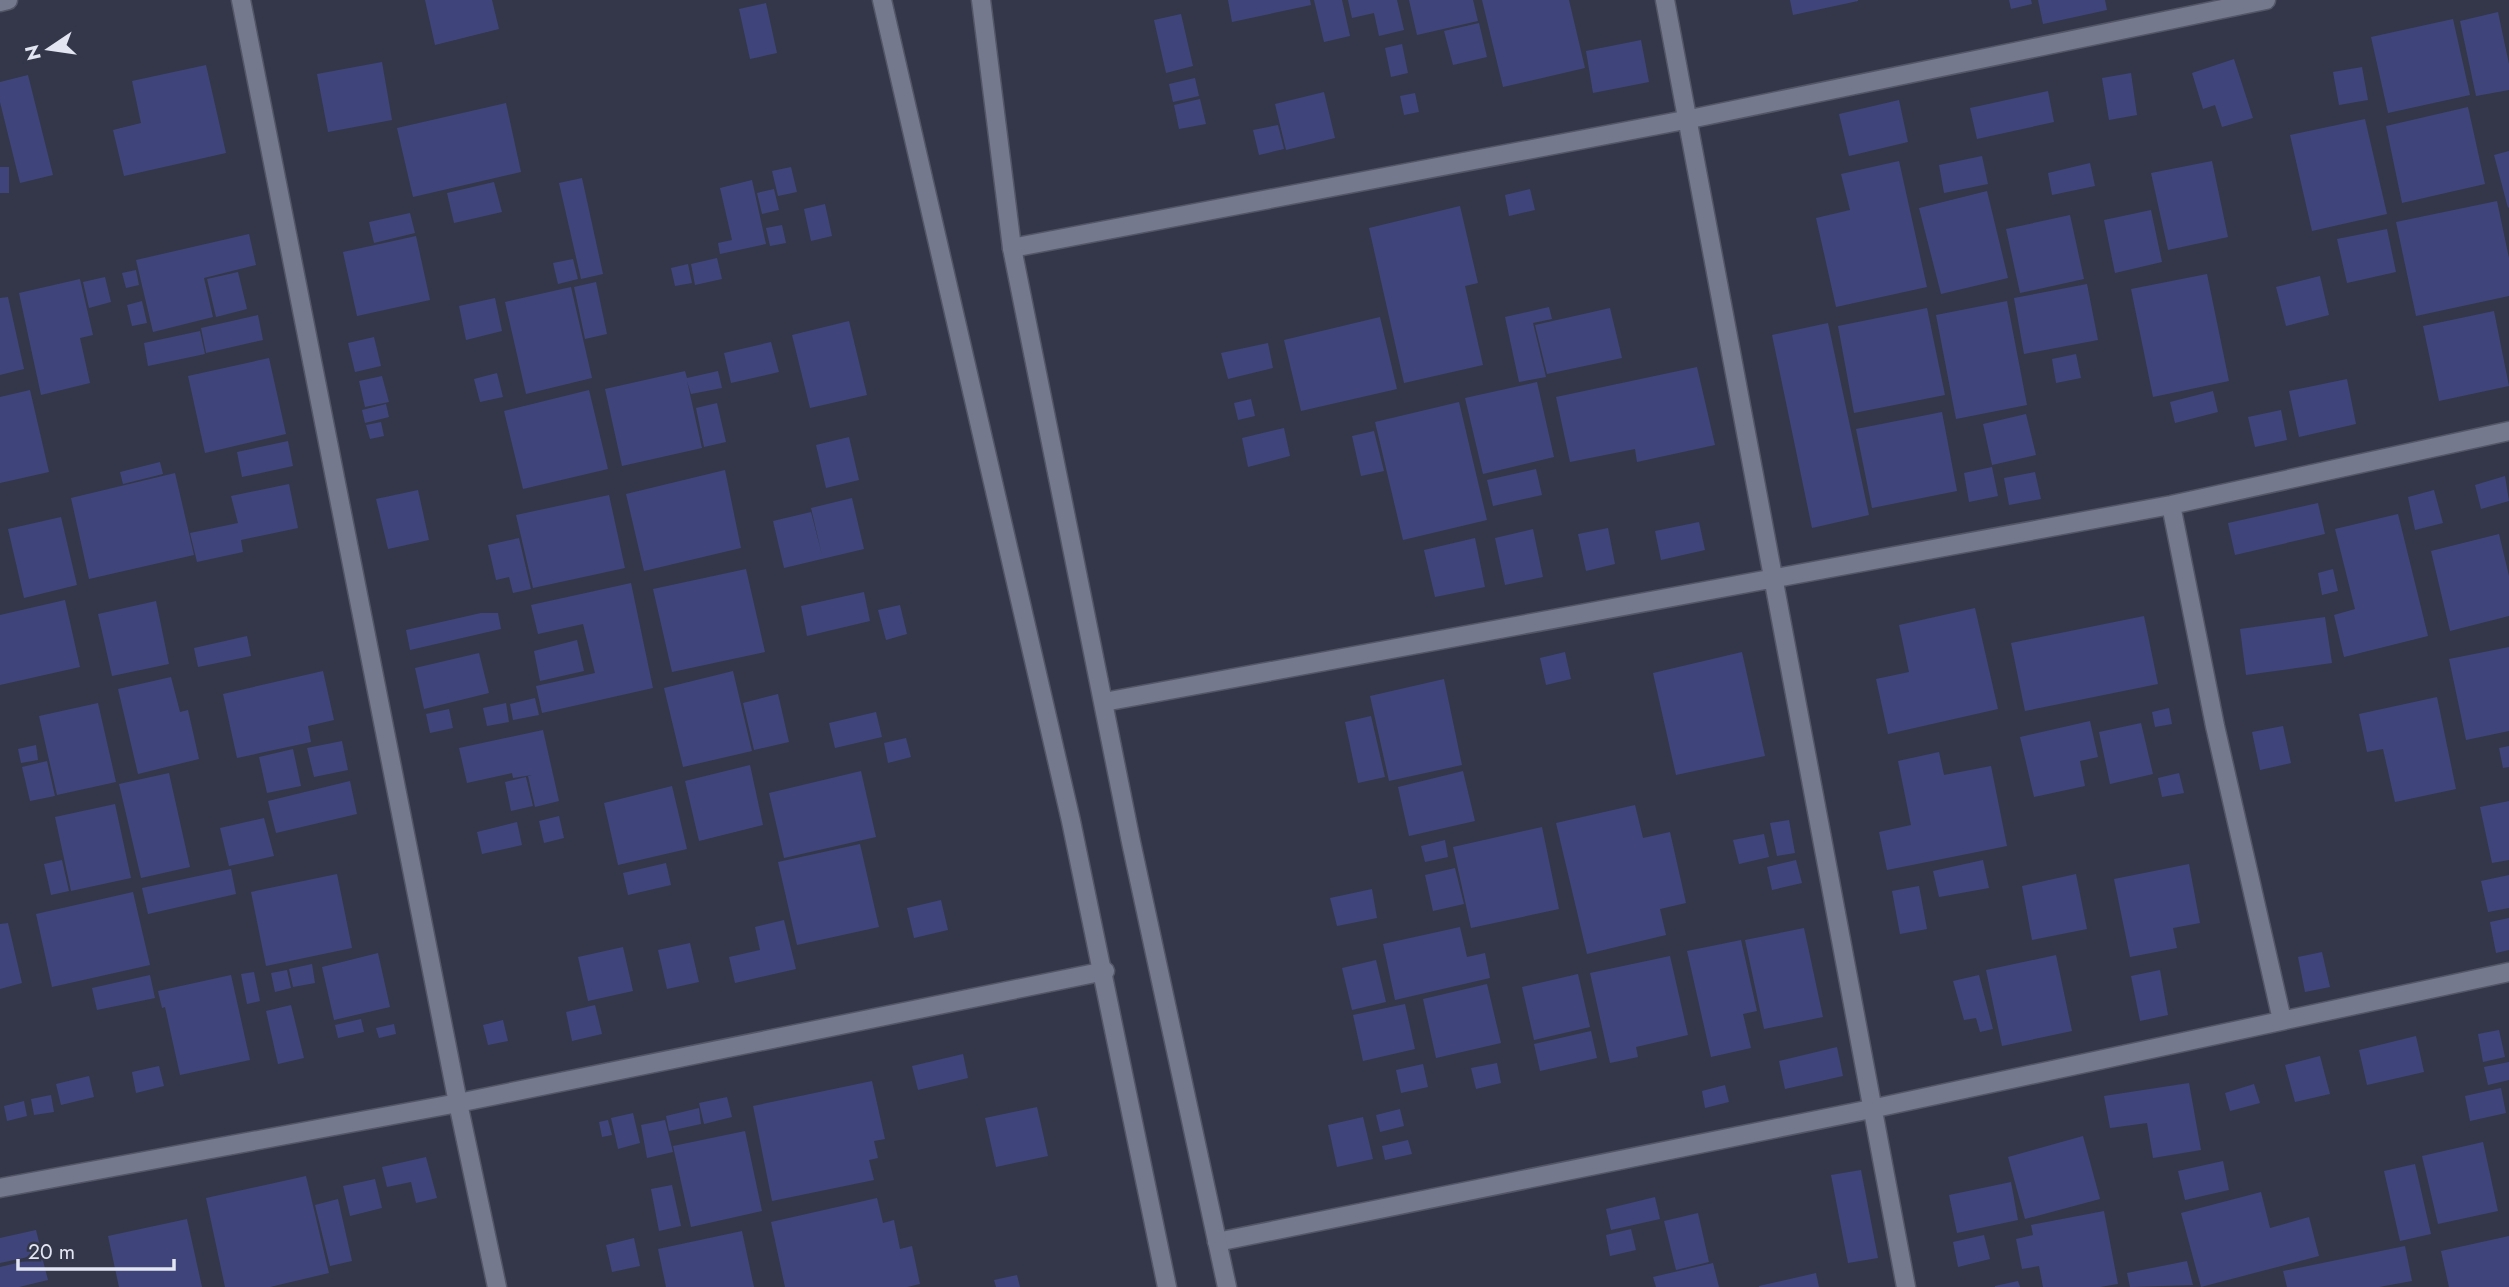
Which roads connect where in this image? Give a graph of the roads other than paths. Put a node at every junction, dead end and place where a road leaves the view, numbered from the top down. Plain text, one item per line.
1 (8, 0) edge
2 (241, 0) edge
3 (882, 0) edge
4 (981, 0) edge
5 (1665, 0) edge
6 (2266, 0) edge
7 (0, 2) edge
8 (1690, 119) junction
9 (1012, 248) junction
10 (2509, 431) edge
11 (2171, 505) junction
12 (1775, 579) junction
13 (1104, 702) junction
14 (1105, 971) junction
15 (2509, 972) edge
16 (2282, 1020) junction
17 (458, 1103) junction
18 (1871, 1109) junction
19 (0, 1188) edge
20 (1217, 1242) junction
21 (498, 1287) edge
22 (1167, 1287) edge
23 (1227, 1287) edge
24 (1906, 1287) edge

1 - 7 street
2 - 17 street
3 - 14 street
4 - 9 street
5 - 8 street
6 - 8 street
8 - 9 street
8 - 12 street
9 - 13 street
10 - 11 street
11 - 12 street
11 - 16 street
12 - 13 street
12 - 18 street
13 - 20 street
14 - 17 street
14 - 22 street
15 - 16 street
16 - 18 street
17 - 19 street
17 - 21 street
18 - 20 street
18 - 24 street
20 - 23 street

